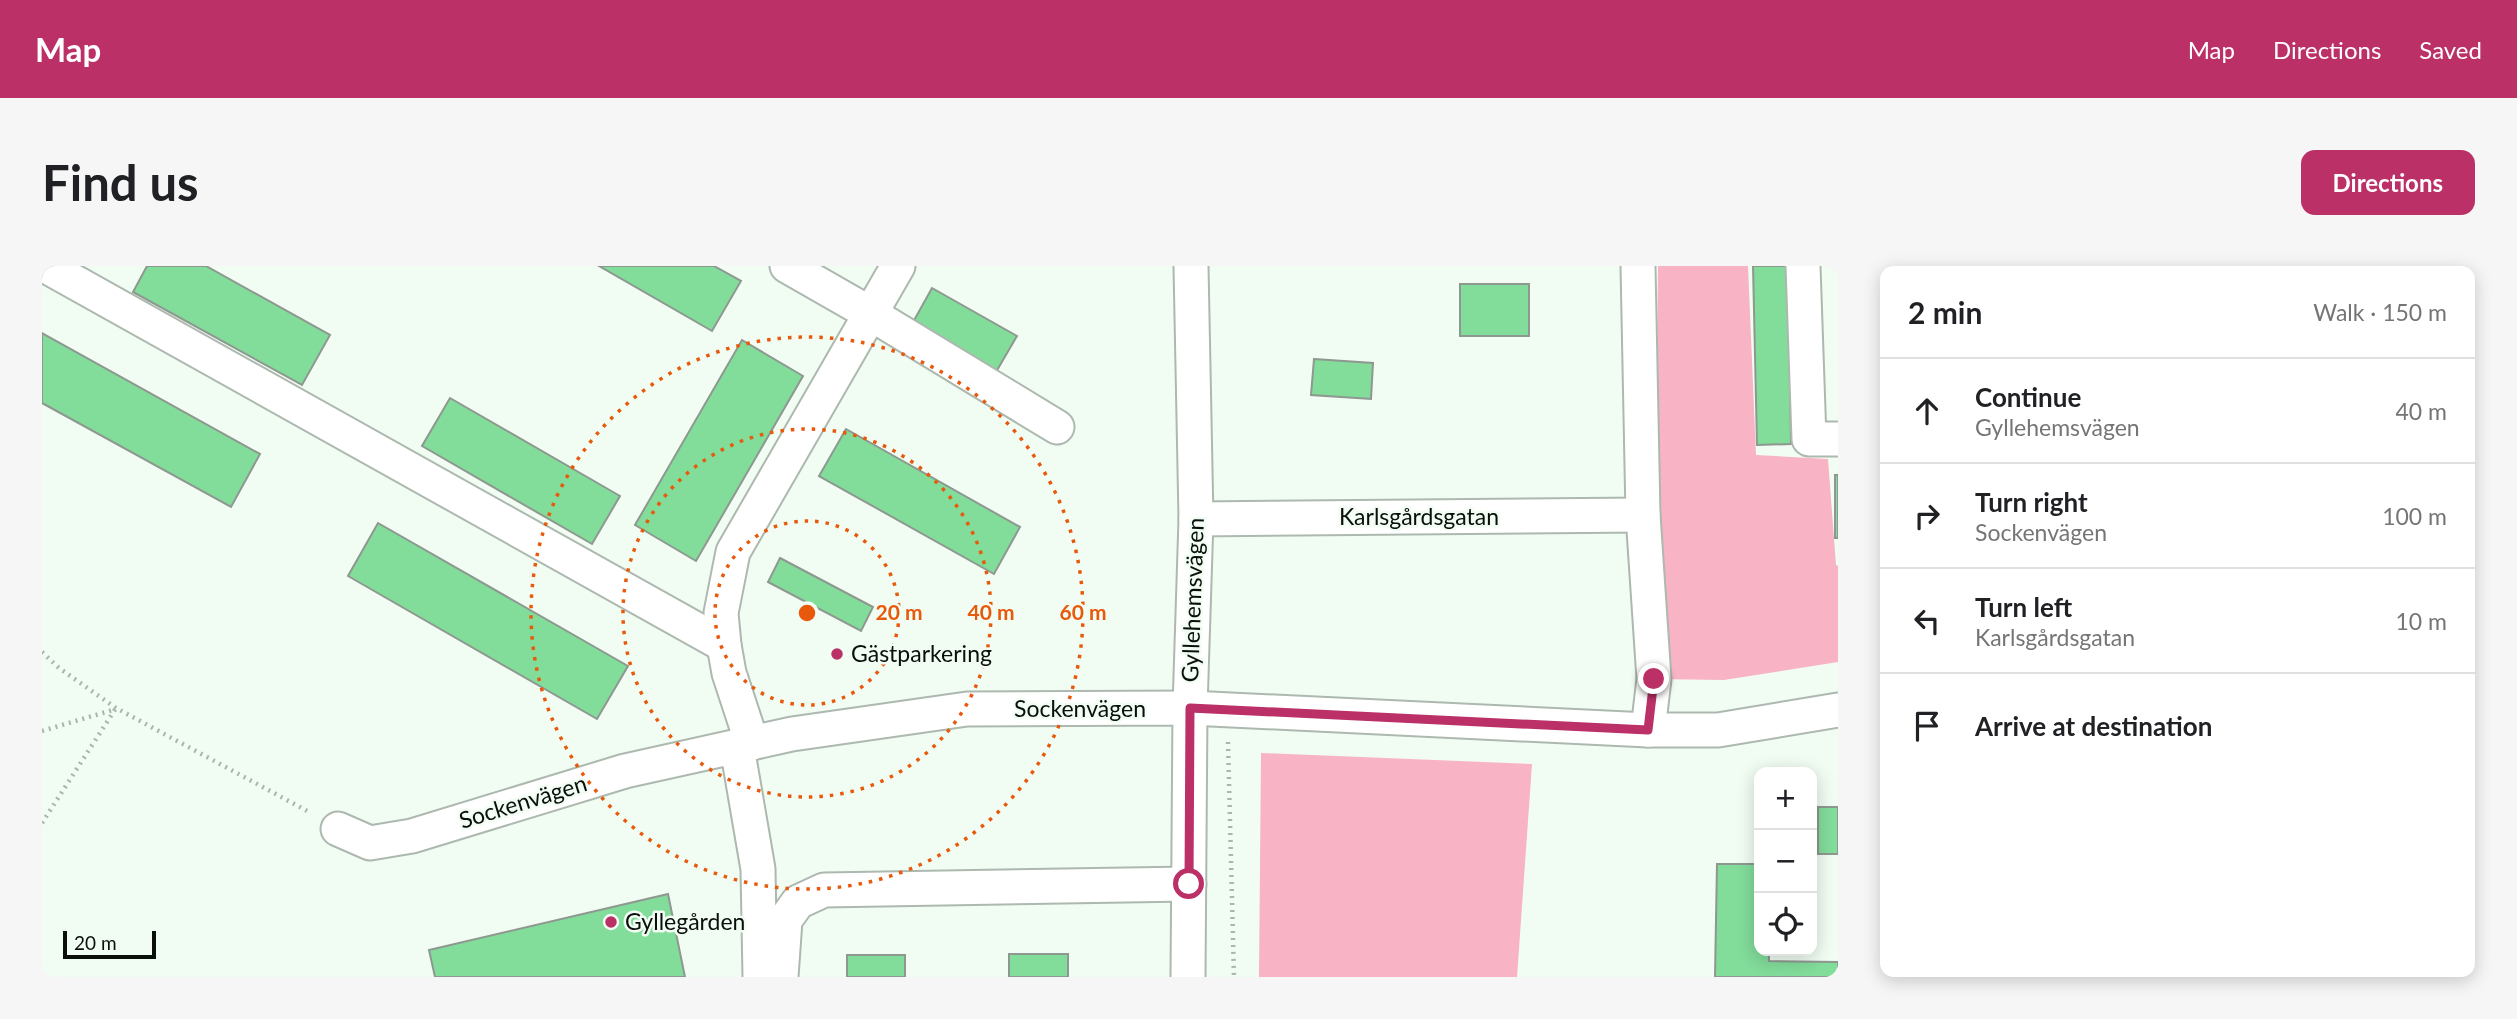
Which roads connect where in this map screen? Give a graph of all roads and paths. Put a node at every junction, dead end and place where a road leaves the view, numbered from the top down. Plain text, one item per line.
1 (46, 266) edge
2 (787, 266) edge
3 (898, 266) edge
4 (1191, 266) edge
5 (1638, 266) edge
6 (1803, 266) edge
7 (871, 314) junction
8 (1057, 427) dead end
9 (1838, 439) edge
10 (1643, 515) junction
11 (1196, 519) junction
12 (724, 645) junction
13 (42, 652) edge
14 (116, 708) junction
15 (1190, 708) junction
16 (1227, 710) junction
17 (1838, 710) edge
18 (1648, 730) junction
19 (42, 731) edge
20 (745, 745) junction
21 (42, 823) edge
22 (338, 829) joint
23 (1189, 884) junction
24 (760, 977) edge
25 (781, 977) edge
26 (1188, 977) edge
27 (1234, 977) edge

1 - 12 street
2 - 7 street
3 - 7 street
4 - 11 street, Gyllehemsvägen
5 - 10 street
6 - 9 street
7 - 8 street
7 - 12 street
10 - 11 street, Karlsgårdsgatan
10 - 18 street
11 - 15 street, Gyllehemsvägen
12 - 20 street
13 - 14 path
14 - 19 path
14 - 21 path
14 - 22 path
15 - 16 street, Sockenvägen
15 - 20 street, Sockenvägen
15 - 23 street, Gyllehemsvägen
16 - 18 street, Sockenvägen
16 - 27 path
17 - 18 street, Sockenvägen
20 - 22 street, Sockenvägen
20 - 24 street
23 - 25 street
23 - 26 street, Gyllehemsvägen

